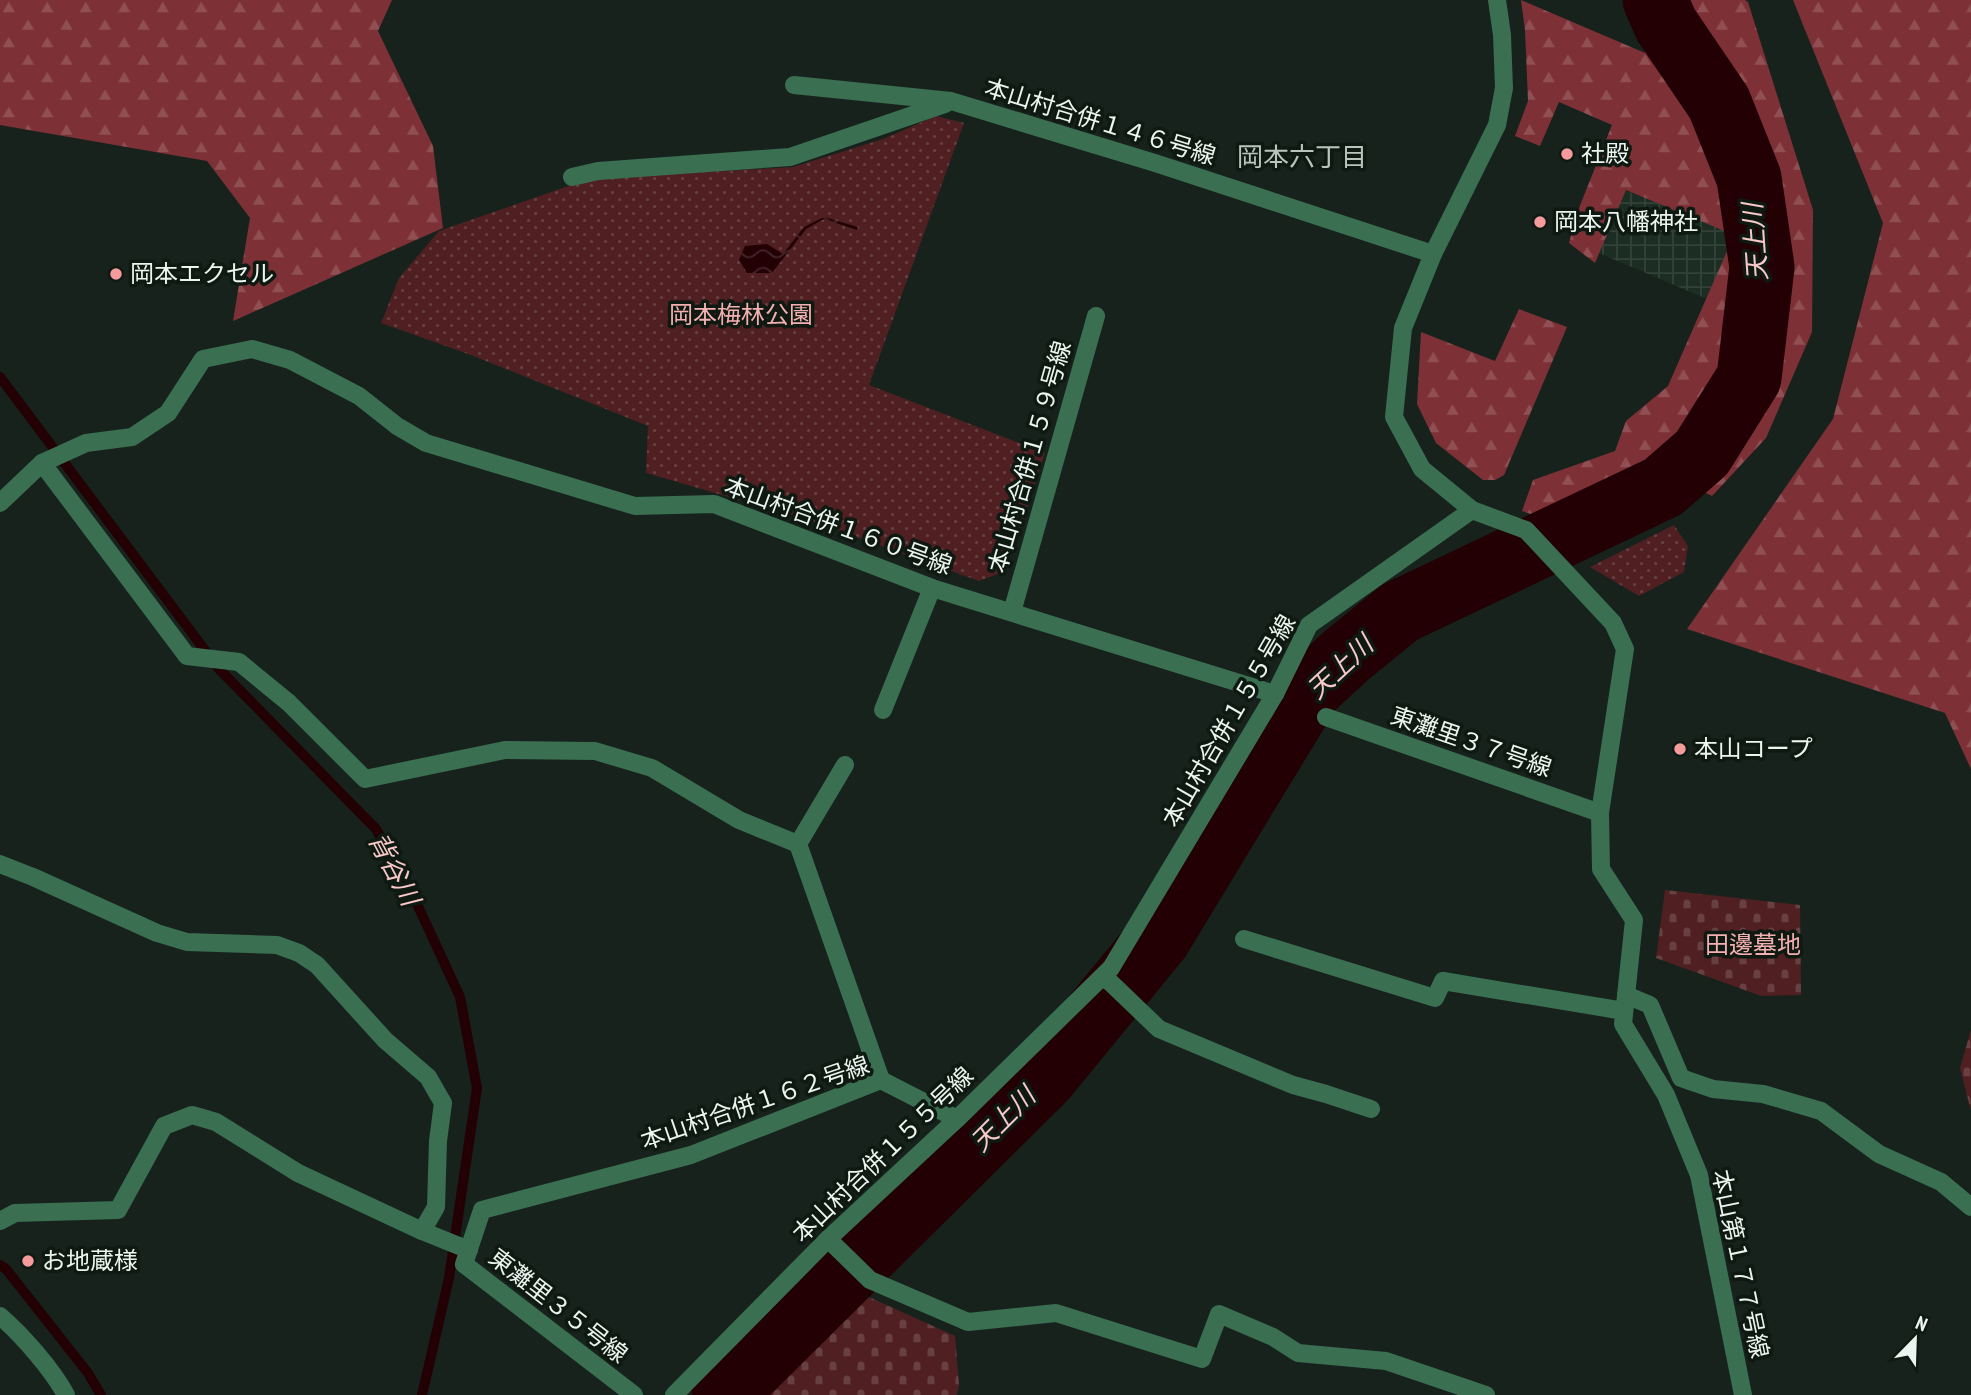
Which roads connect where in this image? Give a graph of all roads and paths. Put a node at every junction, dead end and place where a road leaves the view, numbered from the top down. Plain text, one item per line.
1 (1497, 0) edge
2 (793, 85) dead end
3 (951, 101) junction
4 (572, 177) dead end
5 (1433, 254) junction
6 (1096, 316) dead end
7 (42, 463) junction
8 (0, 503) edge
9 (1472, 510) junction
10 (932, 588) junction
11 (1012, 612) junction
12 (1275, 694) junction
13 (883, 710) dead end
14 (1326, 717) dead end
15 (845, 765) dead end
16 (1600, 813) junction
17 (798, 844) junction
18 (0, 864) edge
19 (1244, 940) dead end
20 (1106, 979) junction
21 (1625, 1003) junction
22 (881, 1080) junction
23 (1371, 1109) dead end
24 (957, 1119) junction
25 (1971, 1207) edge
26 (0, 1220) edge
27 (422, 1231) junction
28 (828, 1239) junction
29 (468, 1250) junction
30 (0, 1316) edge
31 (66, 1395) edge
32 (634, 1395) edge
33 (674, 1395) edge
34 (1486, 1395) edge
35 (1743, 1395) edge

1 - 5 street
2 - 3 street, 本山村合併１４６号線
3 - 4 street
3 - 5 street, 本山村合併１４６号線
5 - 9 street
6 - 11 street, 本山村合併１５９号線
7 - 8 street, 本山村合併１６０号線
7 - 10 street, 本山村合併１６０号線
7 - 17 street
9 - 12 street, 本山村合併１５５号線
9 - 16 street, 本山第１７７号線
10 - 11 street, 本山村合併１６０号線
10 - 13 street
11 - 12 street, 本山村合併１６０号線
12 - 20 street, 本山村合併１５５号線
14 - 16 street, 東灘里３７号線
15 - 17 street
16 - 21 street, 本山第１７７号線
17 - 22 street
18 - 27 street
19 - 21 street
20 - 23 street
20 - 24 street, 本山村合併１５５号線
21 - 25 street
21 - 35 street, 本山第１７７号線
22 - 24 street, 本山村合併１６２号線
22 - 29 street, 本山村合併１６２号線
24 - 28 street, 本山村合併１５５号線
26 - 27 street
27 - 29 street
28 - 33 street, 本山村合併１５５号線
28 - 34 street
29 - 32 street, 東灘里３５号線
30 - 31 street

